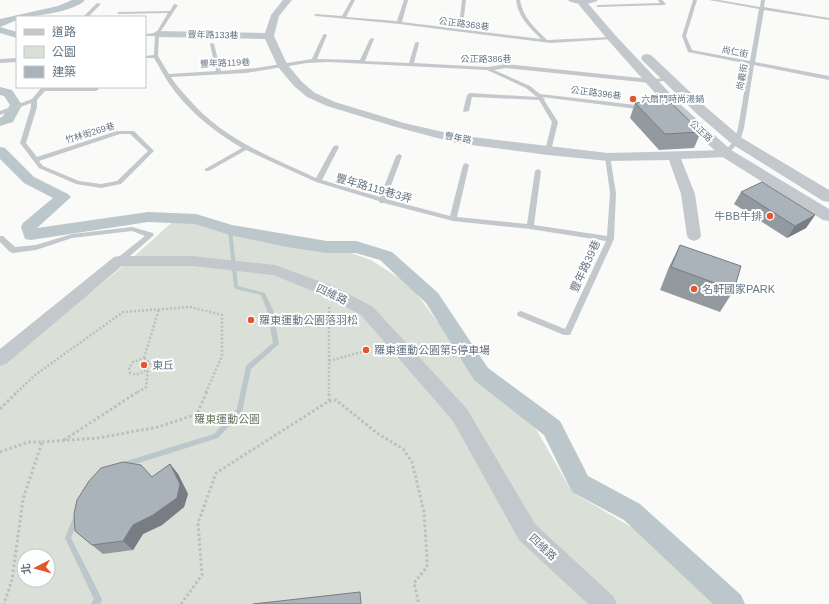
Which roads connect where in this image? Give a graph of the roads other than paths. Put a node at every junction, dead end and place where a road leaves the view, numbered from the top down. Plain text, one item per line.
1 (288, 0) edge
2 (353, 0) edge
3 (406, 0) edge
4 (464, 0) edge
5 (518, 0) edge
6 (572, 0) edge
7 (580, 0) edge
8 (660, 0) edge
9 (695, 0) edge
10 (711, 0) edge
11 (763, 0) edge
12 (595, 2) edge
13 (99, 4) dead end
14 (176, 5) dead end
15 (762, 8) junction
16 (171, 12) junction
17 (119, 13) dead end
18 (316, 15) dead end
19 (86, 16) edge
20 (343, 18) junction
21 (829, 19) edge
22 (399, 23) junction
23 (461, 25) dead end
24 (157, 34) junction
25 (146, 35) edge
26 (325, 35) dead end
27 (270, 36) junction
28 (612, 38) junction
29 (372, 39) dead end
30 (545, 41) junction
31 (417, 43) dead end
32 (212, 44) dead end
33 (146, 56) edge
34 (156, 56) junction
35 (16, 60) edge
36 (314, 60) junction
37 (0, 61) edge
38 (362, 61) junction
39 (753, 63) junction
40 (411, 64) junction
41 (282, 65) junction
42 (488, 69) junction
43 (219, 71) junction
44 (168, 76) junction
45 (829, 78) edge
46 (667, 79) junction
47 (650, 81) junction
48 (44, 88) edge
49 (96, 89) dead end
50 (540, 97) junction
51 (31, 101) junction
52 (651, 108) edge
53 (466, 111) dead end
54 (1, 112) edge
55 (737, 141) junction
56 (336, 147) dead end
57 (246, 148) junction
58 (548, 151) junction
59 (726, 153) junction
60 (399, 156) dead end
61 (674, 156) junction
62 (608, 157) junction
63 (35, 160) junction
64 (466, 165) dead end
65 (207, 170) dead end
66 (538, 171) dead end
67 (318, 181) junction
68 (829, 197) edge
69 (382, 201) junction
70 (829, 216) edge
71 (453, 219) junction
72 (530, 227) junction
73 (694, 236) dead end
74 (0, 238) edge
75 (610, 238) junction
76 (119, 261) junction
77 (521, 314) dead end
78 (0, 359) edge
79 (605, 604) edge

1 - 27 street
2 - 20 lane
3 - 22 lane
4 - 23 lane
5 - 30 lane
6 - 7 street
7 - 12 street
7 - 28 street, 公正路
8 - 12 lane
9 - 39 lane, 尚仁街
10 - 15 lane
11 - 15 lane, 尚義街
12 - 46 street, 公正路
13 - 19 lane
14 - 16 lane
15 - 21 lane
15 - 39 lane, 尚義街
16 - 17 lane
16 - 24 lane
18 - 20 lane, 公正路368巷
20 - 22 lane, 公正路368巷
22 - 30 lane, 公正路368巷
24 - 25 lane
24 - 27 street, 豐年路133巷
24 - 34 lane
26 - 36 lane
27 - 41 street, 豐年路
28 - 30 lane, 公正路368巷
28 - 47 street, 公正路
29 - 38 lane
31 - 40 lane
32 - 43 lane
33 - 34 lane
34 - 44 lane, 豐年路119巷3弄
35 - 37 lane
36 - 38 lane, 公正路386巷
36 - 41 lane, 公正路386巷
38 - 40 lane, 公正路386巷
39 - 45 lane, 尚仁街
39 - 55 lane, 尚義街
40 - 42 lane, 公正路386巷
41 - 43 lane, 豐年路119巷
41 - 58 street, 豐年路
42 - 47 lane, 公正路386巷
42 - 50 lane
43 - 44 lane, 豐年路119巷
44 - 57 lane, 豐年路119巷3弄
46 - 47 lane, 公正路386巷
46 - 55 street, 公正路
47 - 59 street, 公正路
48 - 49 lane
48 - 51 lane, 竹林街269巷
50 - 52 lane, 公正路396巷
50 - 53 lane, 公正路396巷
50 - 58 lane
51 - 54 lane
51 - 63 lane, 竹林街269巷
55 - 59 lane
55 - 68 street, 公正路
56 - 67 lane
57 - 65 lane
57 - 67 lane, 豐年路119巷3弄
58 - 62 street, 豐年路
59 - 61 street, 豐年路
59 - 70 street, 公正路
60 - 69 lane
61 - 62 street, 豐年路
61 - 73 street
62 - 75 lane, 豐年路39巷
63 - 63 lane, 竹林街269巷
64 - 71 lane
66 - 72 lane
67 - 69 lane, 豐年路119巷3弄
69 - 71 lane, 豐年路119巷3弄
71 - 72 lane, 豐年路119巷3弄
72 - 75 lane, 豐年路119巷3弄
74 - 76 lane
75 - 77 lane, 豐年路39巷
76 - 78 street
76 - 79 street, 四維路

